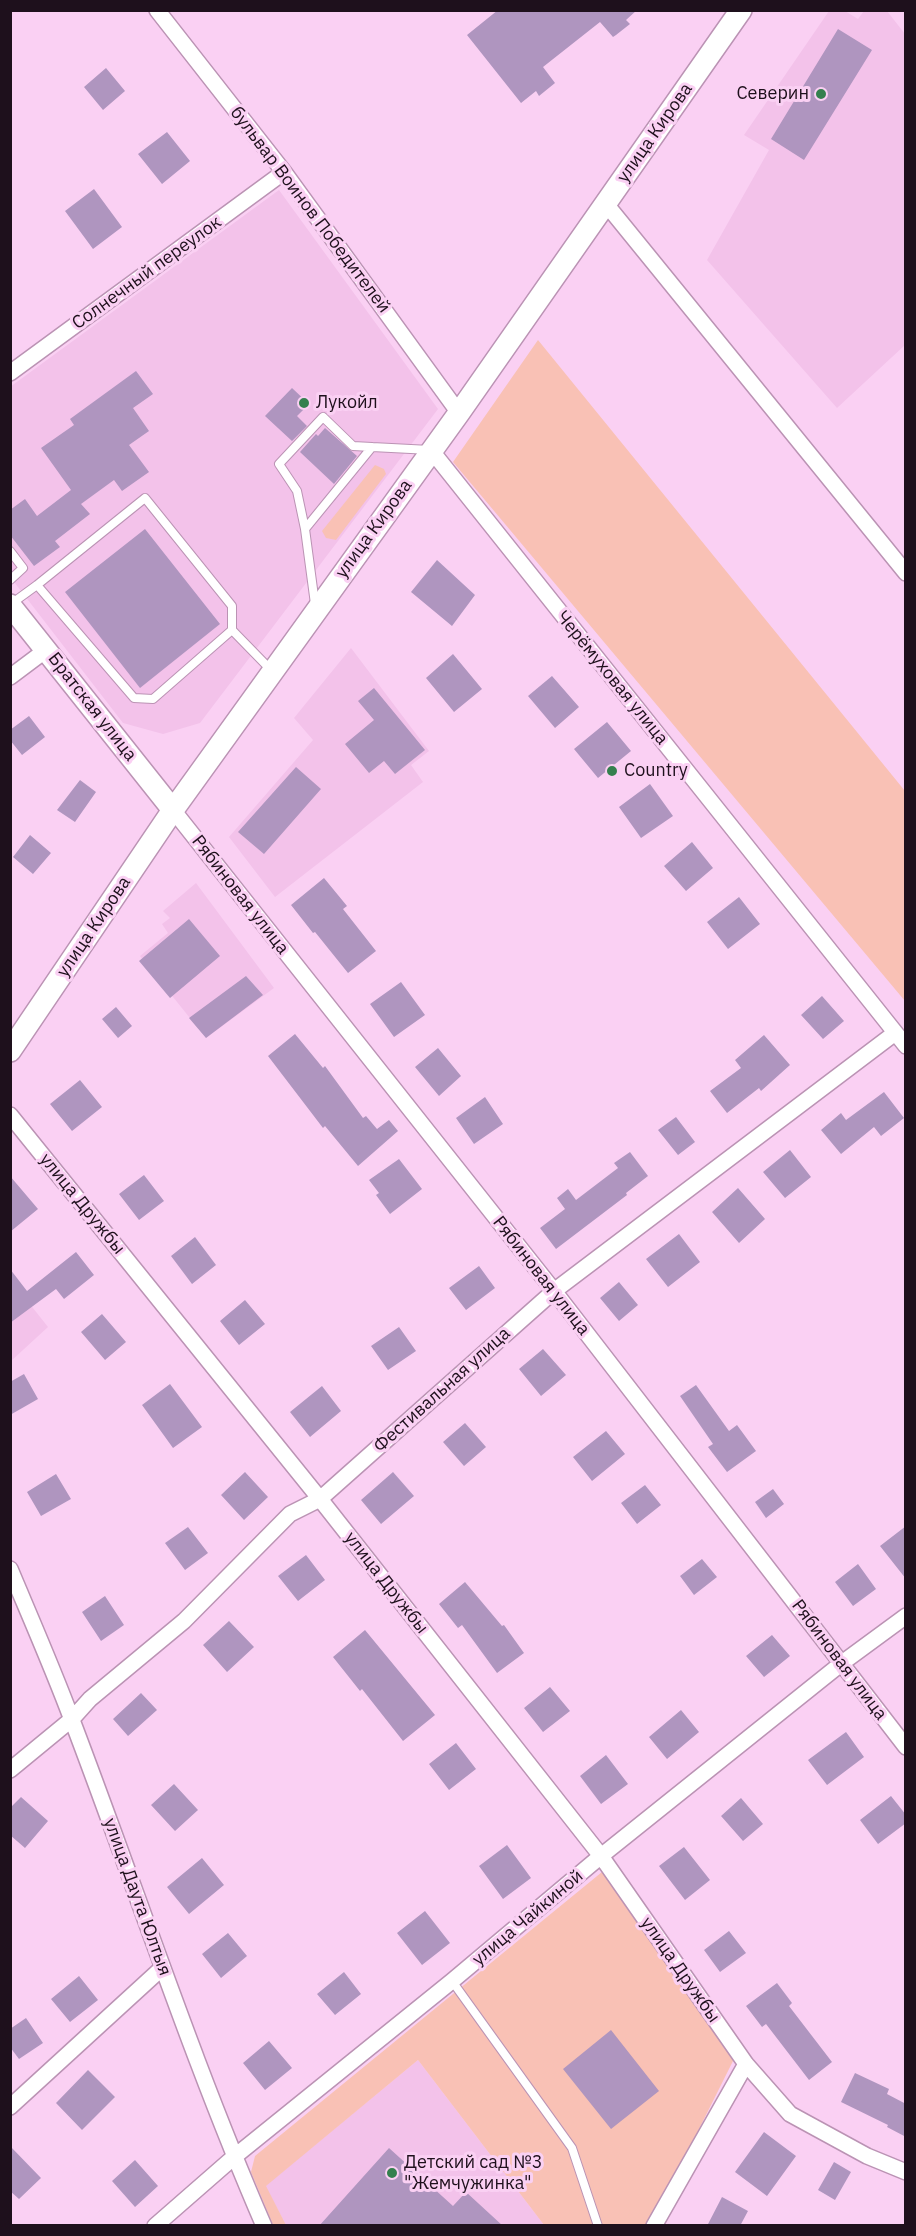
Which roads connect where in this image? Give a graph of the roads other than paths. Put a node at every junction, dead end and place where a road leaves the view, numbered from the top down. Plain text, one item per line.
1 (157, 10) edge
2 (741, 10) edge
3 (284, 172) junction
4 (606, 204) junction
5 (10, 373) edge
6 (459, 413) junction
7 (372, 447) junction
8 (431, 450) junction
9 (304, 529) junction
10 (10, 551) edge
11 (906, 573) edge
12 (10, 580) edge
13 (37, 585) junction
14 (10, 605) edge
15 (316, 610) junction
16 (232, 630) junction
17 (46, 650) junction
18 (272, 671) junction
19 (10, 677) edge
20 (173, 810) junction
21 (895, 1033) junction
22 (906, 1046) edge
23 (10, 1051) edge
24 (10, 1115) edge
25 (554, 1291) junction
26 (320, 1499) junction
27 (10, 1569) edge
28 (906, 1616) edge
29 (842, 1663) junction
30 (72, 1719) junction
31 (906, 1747) edge
32 (10, 1770) edge
33 (601, 1856) junction
34 (162, 1968) junction
35 (452, 1981) junction
36 (746, 2064) junction
37 (10, 2107) edge
38 (234, 2157) junction
39 (906, 2172) edge
40 (155, 2226) edge
41 (264, 2226) edge
42 (597, 2226) edge
43 (654, 2226) edge

1 - 3 street, бульвар Воинов Победителей
2 - 4 main road, улица Кирова
3 - 5 street, Солнечный переулок
3 - 6 street, бульвар Воинов Победителей
4 - 6 main road, улица Кирова
4 - 11 street
6 - 8 main road, улица Кирова
7 - 8 lane
7 - 9 lane
7 - 9 lane
8 - 15 main road, улица Кирова
8 - 21 street, Черёмуховая улица
9 - 15 lane
10 - 12 lane
13 - 14 lane
13 - 16 lane
13 - 16 lane
14 - 17 main road, Братская улица
15 - 18 main road, улица Кирова
16 - 18 lane
17 - 19 street
17 - 20 main road, Братская улица
18 - 20 main road, улица Кирова
20 - 23 main road, улица Кирова
20 - 25 street, Рябиновая улица
21 - 22 street, Черёмуховая улица
21 - 25 street, Фестивальная улица
24 - 26 street, улица Дружбы
25 - 26 street, Фестивальная улица
25 - 29 street, Рябиновая улица
26 - 30 street, Фестивальная улица
26 - 33 street, улица Дружбы
27 - 30 street, улица Даута Юлтыя
28 - 29 street, улица Чайкиной
29 - 31 street, Рябиновая улица
29 - 33 street, улица Чайкиной
30 - 32 street, Фестивальная улица
30 - 34 street, улица Даута Юлтыя
33 - 35 street, улица Чайкиной
33 - 36 street, улица Дружбы
34 - 37 street
34 - 38 street, улица Даута Юлтыя
35 - 38 street, улица Чайкиной
35 - 42 lane
36 - 39 street, улица Дружбы
36 - 43 street
38 - 40 street, улица Чайкиной
38 - 41 street, улица Даута Юлтыя

